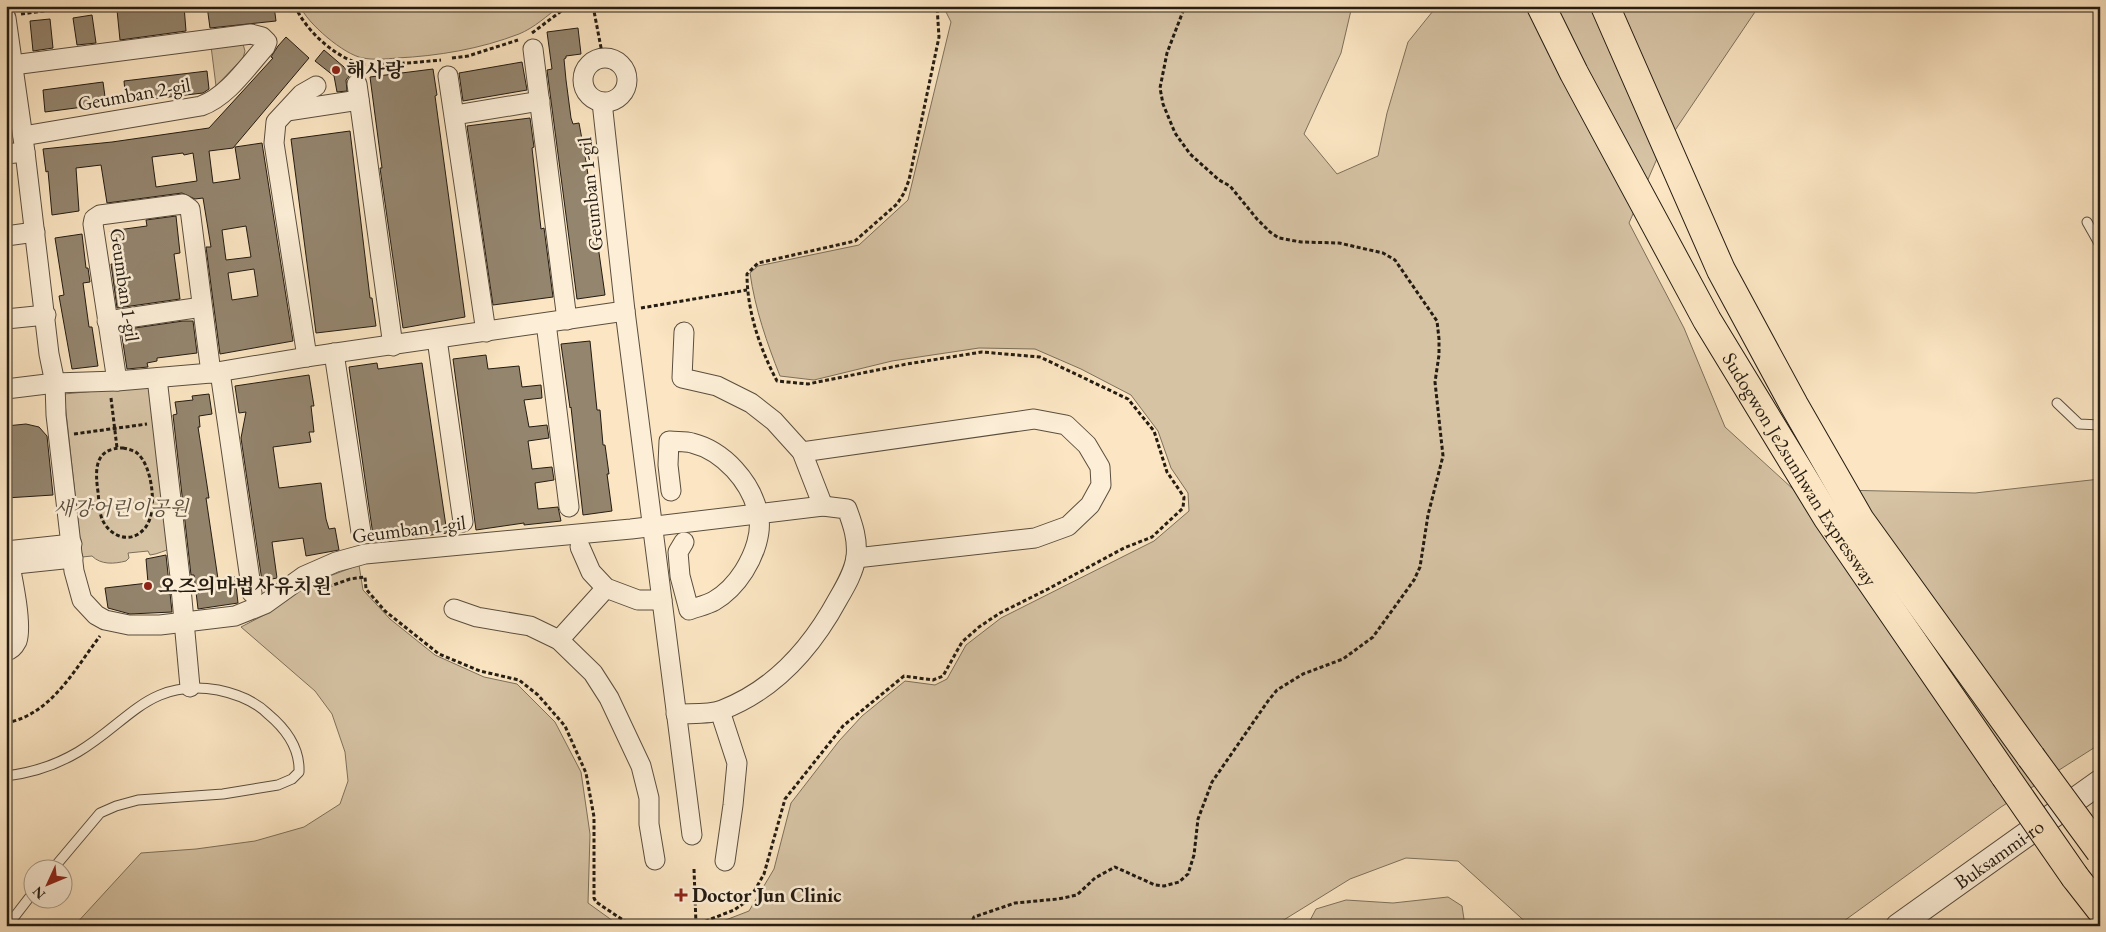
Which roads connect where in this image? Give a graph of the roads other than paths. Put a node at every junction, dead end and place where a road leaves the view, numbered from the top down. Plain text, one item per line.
1 (1542, 6) edge
2 (1605, 6) edge
3 (12, 16) edge
4 (8, 46) edge
5 (533, 49) dead end
6 (13, 65) junction
7 (448, 76) dead end
8 (316, 86) dead end
9 (540, 101) junction
10 (602, 102) junction
11 (287, 111) junction
12 (454, 116) junction
13 (24, 144) junction
14 (6, 154) edge
15 (2087, 222) dead end
16 (35, 232) junction
17 (6, 236) edge
18 (2100, 245) edge
19 (202, 307) junction
20 (625, 311) junction
21 (46, 315) junction
22 (6, 319) edge
23 (108, 320) junction
24 (567, 320) junction
25 (546, 323) junction
26 (486, 332) junction
27 (684, 332) dead end
28 (437, 339) junction
29 (393, 346) junction
30 (334, 353) junction
31 (307, 357) junction
32 (215, 373) junction
33 (157, 378) junction
34 (55, 383) junction
35 (6, 389) edge
36 (114, 390) junction
37 (2057, 402) dead end
38 (2100, 425) edge
39 (802, 452) junction
40 (672, 491) dead end
41 (823, 506) junction
42 (569, 507) dead end
43 (759, 514) junction
44 (463, 522) dead end
45 (653, 526) junction
46 (361, 532) dead end
47 (684, 542) dead end
48 (580, 548) dead end
49 (72, 551) junction
50 (7, 558) edge
51 (856, 558) junction
52 (606, 588) junction
53 (252, 593) dead end
54 (662, 600) junction
55 (454, 609) dead end
56 (183, 622) junction
57 (559, 640) junction
58 (6, 651) edge
59 (190, 687) junction
60 (720, 711) junction
61 (676, 714) junction
62 (6, 776) edge
63 (2100, 782) edge
64 (692, 835) dead end
65 (2100, 851) edge
66 (60, 860) edge
67 (654, 860) dead end
68 (724, 861) dead end
69 (22, 907) edge
70 (2100, 909) edge
71 (6, 923) edge
72 (1898, 926) edge

1 - 70 highway, Sudogwon Je2sunhwan Expressway, bridge
2 - 65 highway, Sudogwon Je2sunhwan Expressway, bridge
3 - 4 street
4 - 6 street
5 - 9 street, Geumban 1-gil
6 - 13 street
6 - 13 street, Geumban 2-gil
7 - 12 street
8 - 11 street
9 - 12 street
9 - 24 street, Geumban 1-gil
10 - 10 street
10 - 20 street, Geumban 1-gil
11 - 29 street
11 - 31 street
12 - 26 street
13 - 14 street, Geumban 2-gil
13 - 16 street
15 - 18 lane
16 - 17 street
16 - 21 street
19 - 23 street
19 - 23 street, Geumban 1-gil
19 - 32 street, Geumban 1-gil
20 - 24 street
20 - 45 street, Geumban 1-gil
21 - 22 street
21 - 34 street
23 - 36 street, Geumban 1-gil
24 - 25 street
25 - 26 street
25 - 42 street
26 - 28 street
27 - 39 street
28 - 29 street
28 - 44 street
29 - 30 street
30 - 31 street
30 - 46 street, Geumban 1-gil
31 - 32 street
32 - 33 street
32 - 53 street, Geumban 1-gil
33 - 36 street
33 - 56 street
34 - 35 street
34 - 36 street
34 - 49 street, Geumban 1-gil
37 - 38 lane
39 - 41 street
39 - 51 street
40 - 43 street
41 - 43 street
41 - 51 street
43 - 45 street
43 - 47 street
45 - 54 street, Geumban 1-gil
45 - 56 street, Geumban 1-gil
48 - 52 street
49 - 50 street
49 - 56 street, Geumban 1-gil
50 - 58 street
51 - 60 street
52 - 54 street
52 - 57 street
54 - 61 street, Geumban 1-gil
55 - 57 street
56 - 59 street
57 - 67 street
59 - 62 lane
59 - 66 lane
60 - 61 street
60 - 68 street
61 - 64 street, Geumban 1-gil
63 - 72 street, Buksammi-ro
69 - 71 lane

